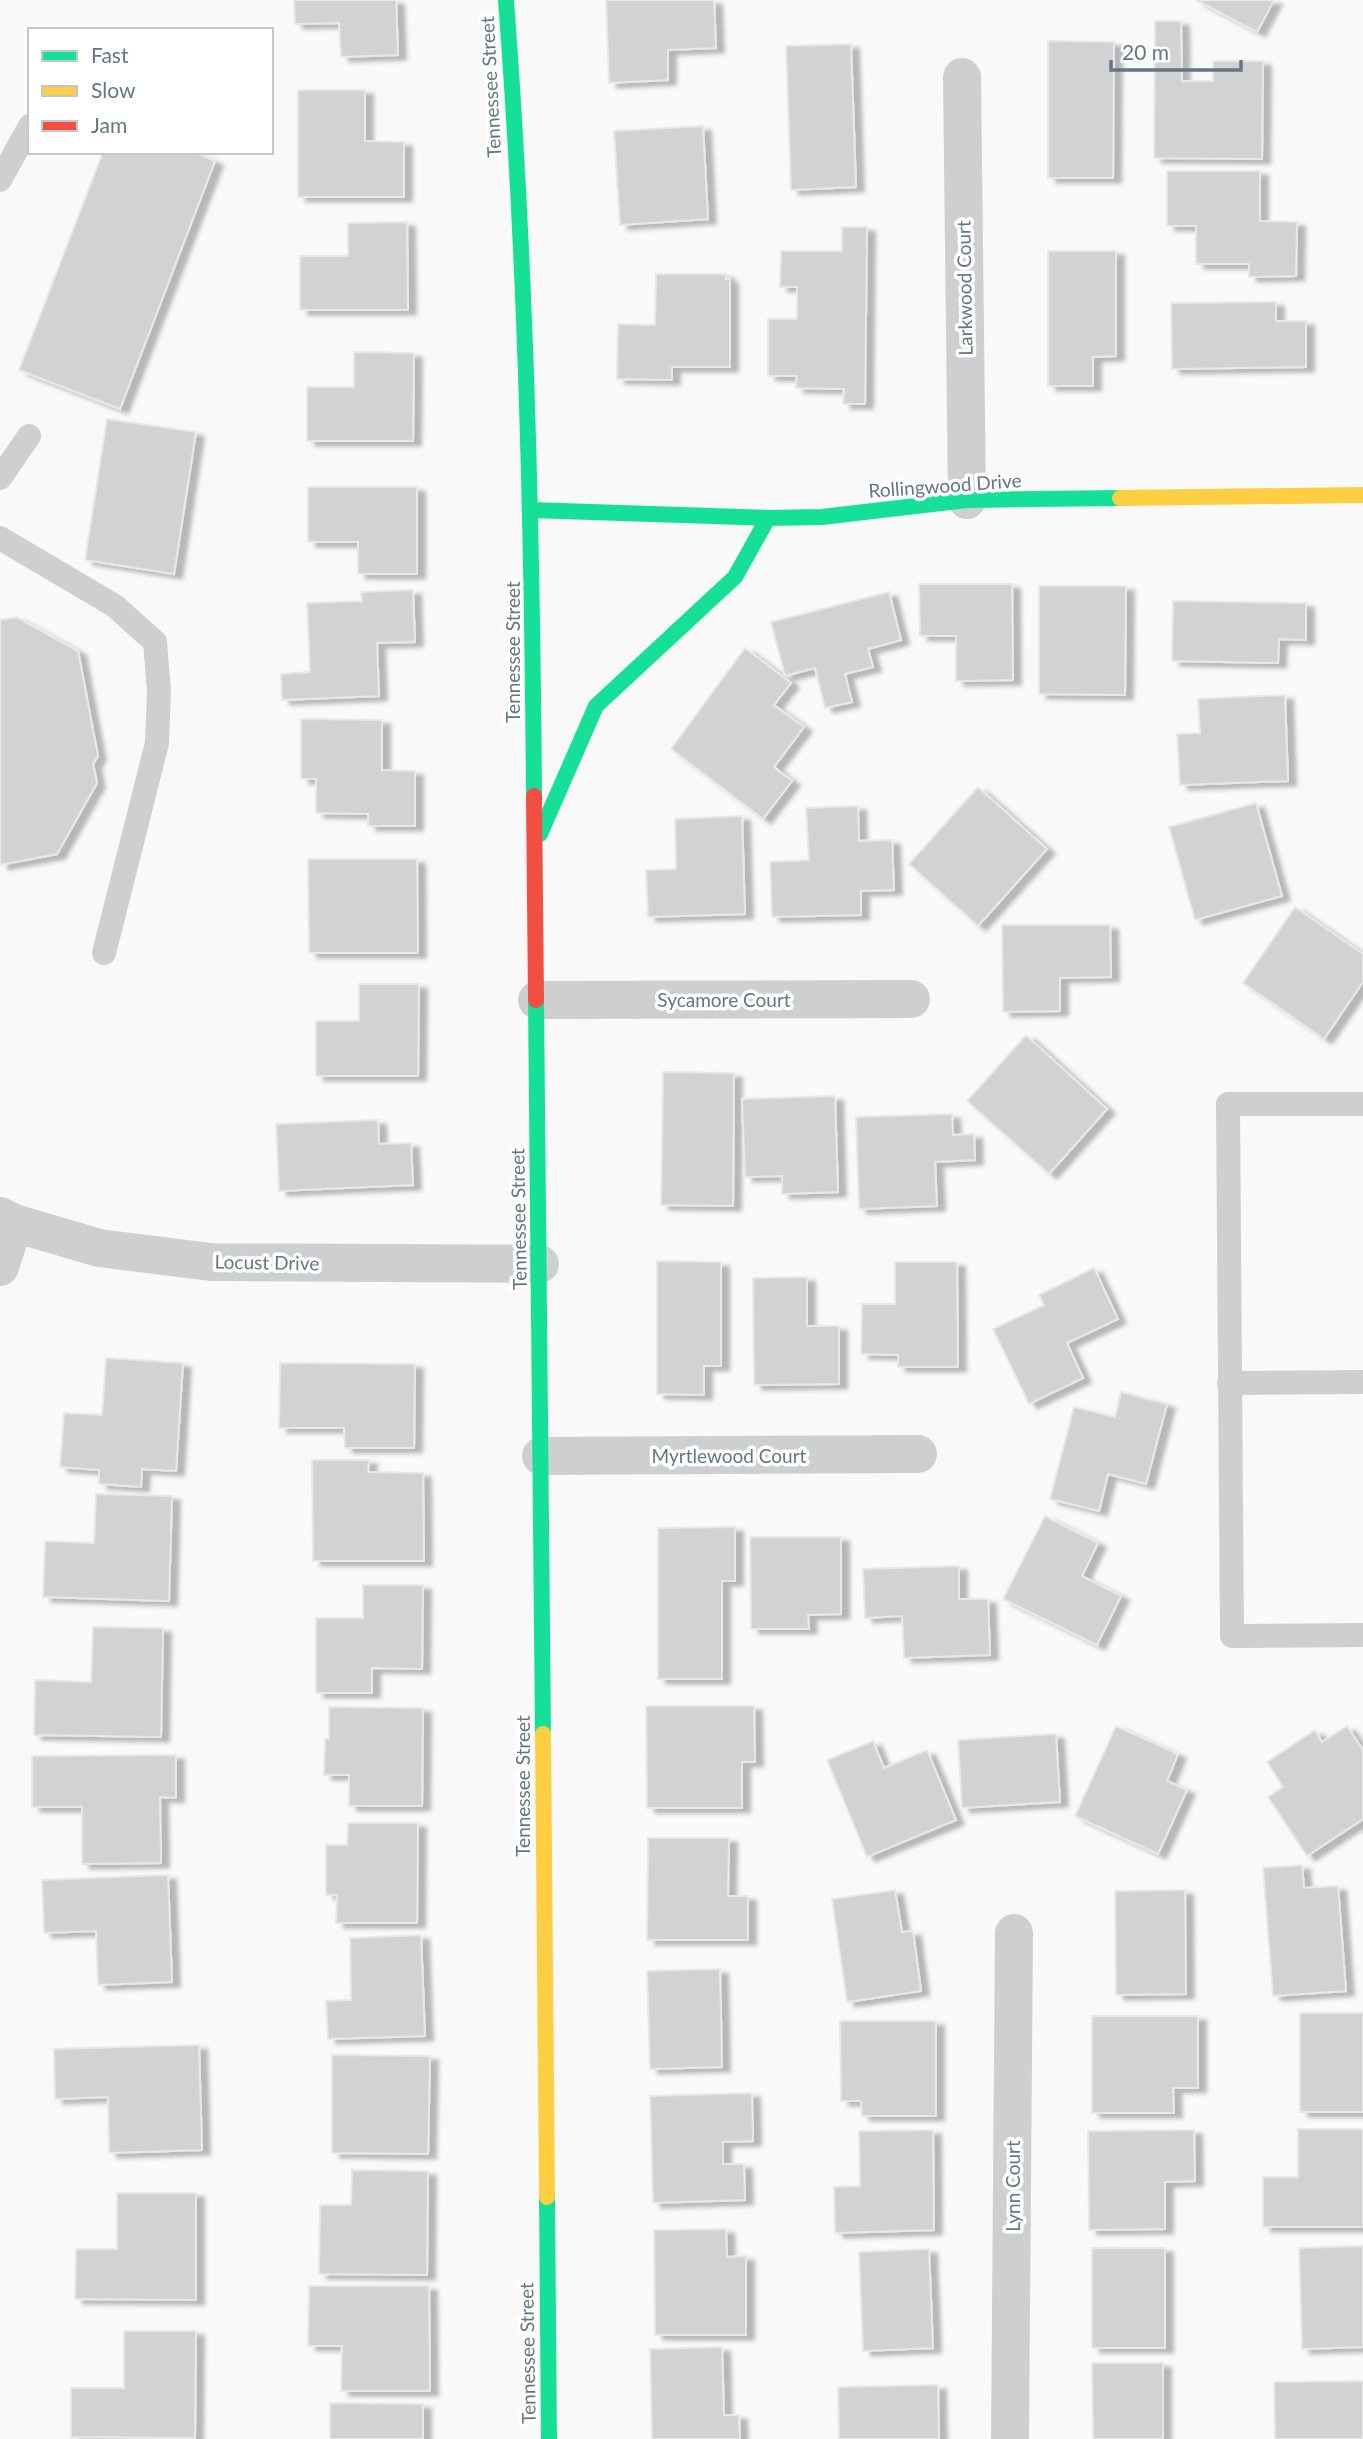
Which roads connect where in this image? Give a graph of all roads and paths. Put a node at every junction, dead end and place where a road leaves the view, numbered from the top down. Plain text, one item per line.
1 (506, 0) edge
2 (962, 77) dead end
3 (28, 130) edge
4 (0, 180) edge
5 (29, 436) dead end
6 (0, 478) edge
7 (1363, 495) edge
8 (967, 500) junction
9 (531, 510) junction
10 (768, 518) junction
11 (0, 538) edge
12 (535, 845) junction
13 (104, 953) dead end
14 (911, 999) dead end
15 (537, 1000) junction
16 (1363, 1104) edge
17 (7, 1219) edge
18 (540, 1264) junction
19 (0, 1267) edge
20 (1363, 1382) edge
21 (1229, 1383) junction
22 (918, 1454) dead end
23 (541, 1456) junction
24 (1363, 1634) edge
25 (1014, 1933) dead end
26 (549, 2439) edge
27 (1010, 2439) edge

1 - 9 main road, Tennessee Street
2 - 8 street, Larkwood Court
3 - 4 lane
5 - 6 lane
7 - 8 main road, Rollingwood Drive
8 - 10 main road, Rollingwood Drive
9 - 10 main road, Rollingwood Drive
9 - 12 main road, Tennessee Street
10 - 12 main road
11 - 13 lane
12 - 15 main road, Tennessee Street
14 - 15 street, Sycamore Court
15 - 18 main road, Tennessee Street
16 - 21 lane
17 - 18 street, Locust Drive
17 - 19 street
18 - 23 main road, Tennessee Street
20 - 21 lane
21 - 24 lane
22 - 23 street, Myrtlewood Court
23 - 26 main road, Tennessee Street
25 - 27 street, Lynn Court

